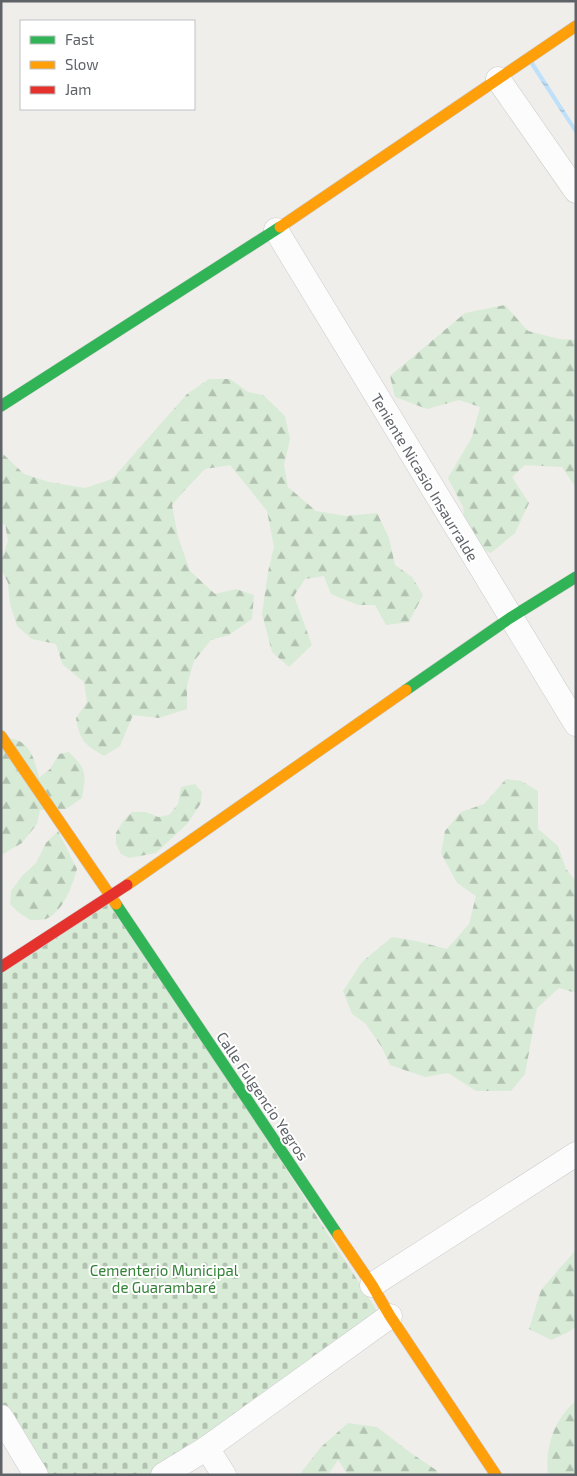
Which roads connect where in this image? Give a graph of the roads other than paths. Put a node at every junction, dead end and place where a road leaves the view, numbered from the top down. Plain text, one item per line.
1 (576, 26) edge
2 (498, 79) junction
3 (576, 191) edge
4 (276, 230) junction
5 (1, 406) edge
6 (576, 577) edge
7 (510, 618) junction
8 (576, 724) edge
9 (1, 736) edge
10 (111, 896) junction
11 (1, 967) edge
12 (576, 1154) edge
13 (372, 1285) junction
14 (390, 1316) junction
15 (1, 1417) edge
16 (208, 1448) junction
17 (36, 1475) edge
18 (163, 1475) edge
19 (224, 1475) edge
20 (496, 1475) edge

1 - 2 street
2 - 3 street
2 - 4 street
4 - 5 street
4 - 7 street, Teniente Nicasio Insaurralde
6 - 7 street
7 - 8 street, Teniente Nicasio Insaurralde
7 - 10 street
9 - 10 street, Calle Fulgencio Yegros
10 - 11 street
10 - 13 street, Calle Fulgencio Yegros
12 - 13 street
13 - 14 street, Calle Fulgencio Yegros
14 - 16 street
14 - 20 street, Calle Fulgencio Yegros
15 - 17 street
16 - 18 street
16 - 19 street

